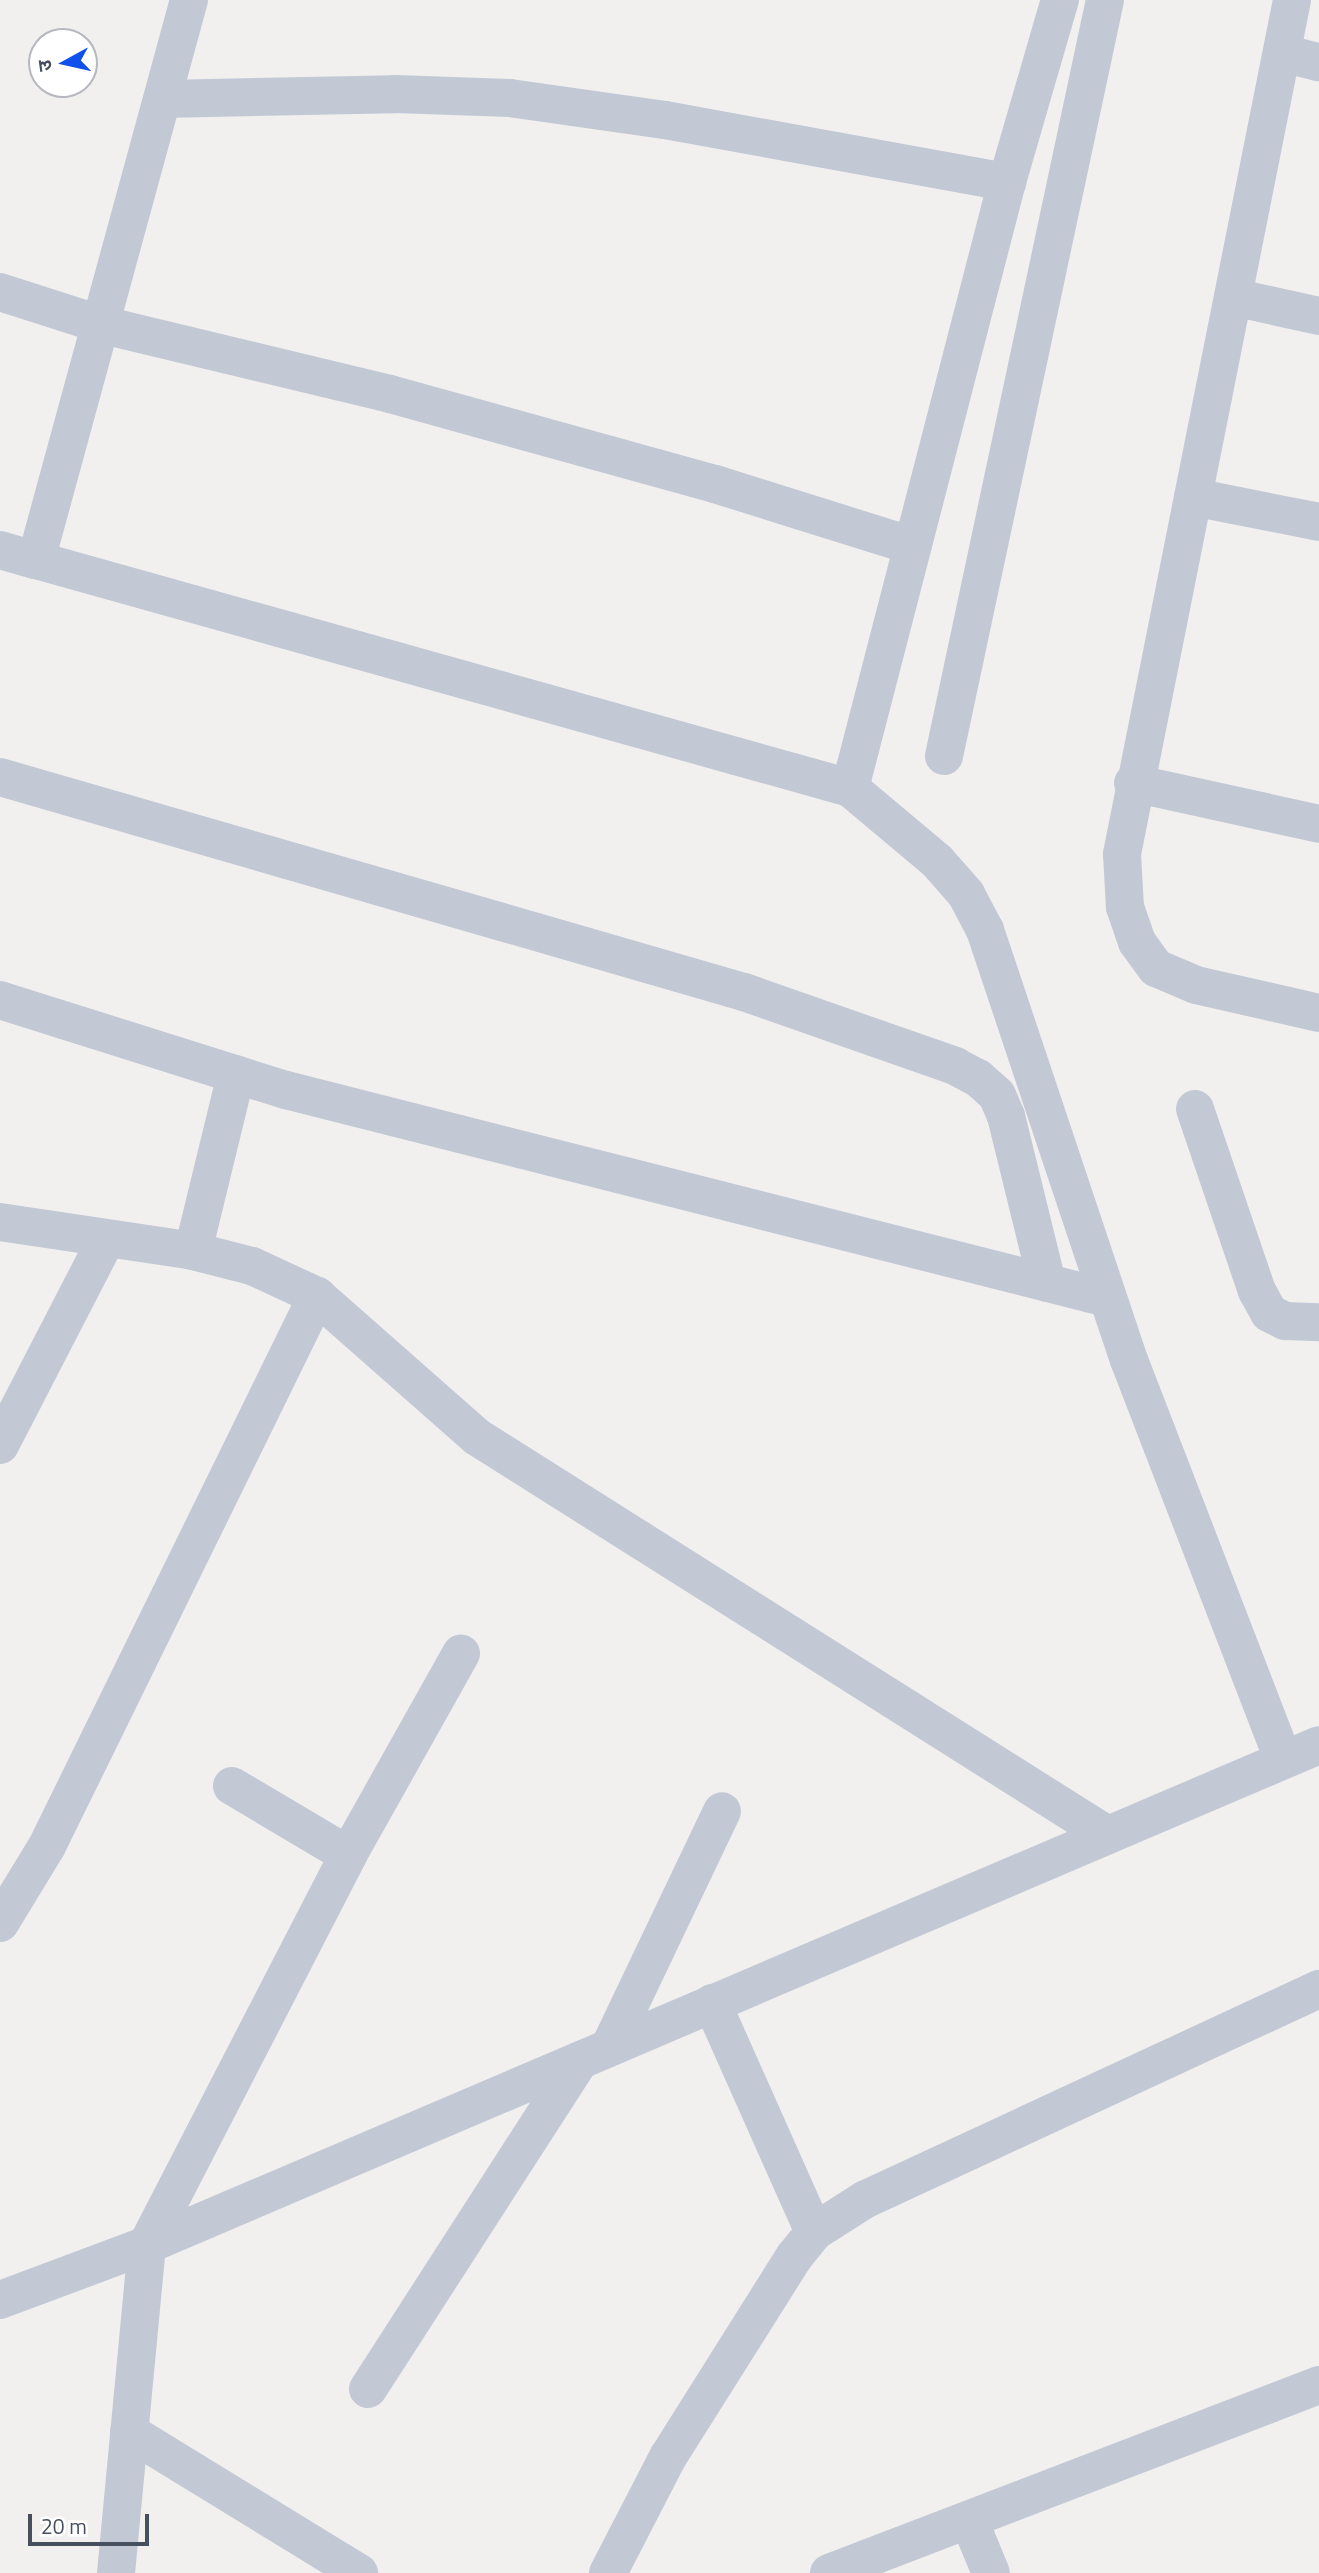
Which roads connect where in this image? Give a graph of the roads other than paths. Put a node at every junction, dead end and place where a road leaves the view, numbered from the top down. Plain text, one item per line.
1 (189, 0) edge
2 (1060, 0) edge
3 (1105, 0) edge
4 (1292, 0) edge
5 (1282, 53) junction
6 (1319, 62) edge
7 (163, 99) junction
8 (1007, 182) junction
9 (0, 292) edge
10 (1233, 297) junction
11 (1319, 316) edge
12 (103, 325) junction
13 (1193, 497) junction
14 (1319, 522) edge
15 (912, 546) junction
16 (0, 550) edge
17 (36, 560) junction
18 (944, 757) dead end
19 (0, 777) edge
20 (1133, 783) junction
21 (850, 788) junction
22 (1319, 824) edge
23 (0, 1000) edge
24 (1319, 1013) edge
25 (236, 1074) junction
26 (1195, 1109) dead end
27 (0, 1222) edge
28 (106, 1240) junction
29 (193, 1251) junction
30 (1046, 1283) junction
31 (317, 1296) junction
32 (1107, 1298) junction
33 (1319, 1322) edge
34 (0, 1445) edge
35 (461, 1654) dead end
36 (1319, 1745) edge
37 (1283, 1759) junction
38 (232, 1786) dead end
39 (722, 1811) dead end
40 (1106, 1834) junction
41 (348, 1855) junction
42 (0, 1923) edge
43 (1319, 1989) edge
44 (712, 2003) junction
45 (595, 2053) junction
46 (814, 2232) junction
47 (147, 2245) junction
48 (0, 2300) edge
49 (1319, 2385) edge
50 (368, 2389) dead end
51 (129, 2432) junction
52 (969, 2520) junction
53 (116, 2573) edge
54 (359, 2573) edge
55 (608, 2573) edge
56 (830, 2573) edge
57 (991, 2573) edge

1 - 7 street
2 - 8 street
3 - 18 street
4 - 5 street
5 - 6 street
5 - 10 street
7 - 8 street
7 - 12 street
8 - 15 street
9 - 12 street
10 - 11 street
10 - 13 street
12 - 15 street
12 - 17 street
13 - 14 street
13 - 20 street
15 - 21 street
16 - 17 street
17 - 21 street
19 - 30 street
20 - 22 street
20 - 24 street
21 - 32 street
23 - 25 street
25 - 29 street
25 - 30 street
26 - 33 street
27 - 28 street
28 - 29 street
28 - 34 street
29 - 31 street
30 - 32 street
31 - 40 street
31 - 42 street
32 - 37 street
35 - 41 street
36 - 37 street
37 - 40 street
38 - 41 street
39 - 45 street
40 - 44 street
41 - 47 street
43 - 46 street
44 - 45 street
44 - 46 street
45 - 47 street
45 - 50 street
46 - 55 street
47 - 48 street
47 - 51 street
49 - 52 street
51 - 53 street
51 - 54 street
52 - 56 street
52 - 57 street

